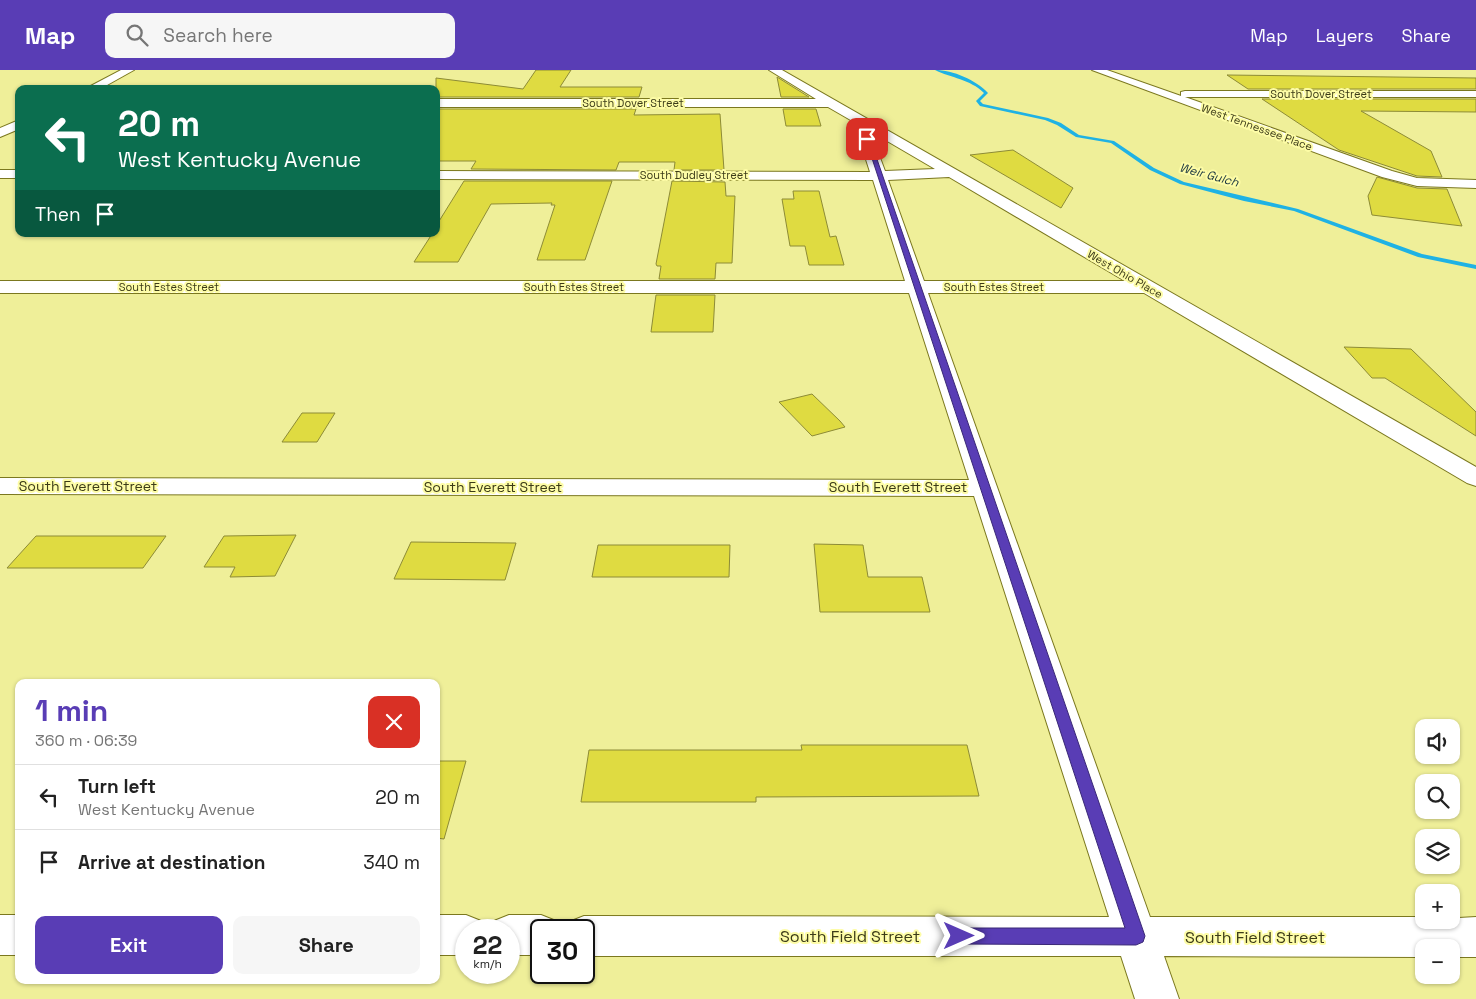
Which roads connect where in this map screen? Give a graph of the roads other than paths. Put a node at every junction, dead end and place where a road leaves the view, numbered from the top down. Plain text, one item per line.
1 (129, 70) edge
2 (774, 70) edge
3 (1097, 70) edge
4 (99, 85) edge
5 (1166, 94) junction
6 (1476, 94) edge
7 (440, 103) edge
8 (830, 103) junction
9 (860, 120) junction
10 (15, 126) edge
11 (0, 133) edge
12 (952, 173) junction
13 (0, 174) edge
14 (15, 174) edge
15 (440, 175) edge
16 (880, 176) junction
17 (1476, 184) edge
18 (0, 287) edge
19 (917, 288) junction
20 (1149, 288) junction
21 (1476, 478) edge
22 (0, 486) edge
23 (985, 488) junction
24 (0, 935) edge
25 (15, 935) edge
26 (440, 935) edge
27 (455, 935) edge
28 (595, 936) edge
29 (1136, 936) junction
30 (1476, 937) edge
31 (1158, 999) edge

1 - 4 street
2 - 8 street, West Ohio Place
3 - 5 street, West Tennessee Place
5 - 6 street, South Dover Street
5 - 17 street, West Tennessee Place
7 - 8 street, South Dover Street
8 - 9 street, West Ohio Place
9 - 12 street, West Ohio Place
9 - 16 street
10 - 11 street
12 - 16 street, South Dudley Street
12 - 20 street, West Ohio Place
13 - 14 street
15 - 16 street, South Dudley Street
16 - 19 street
18 - 19 street, South Estes Street
19 - 20 street, South Estes Street
19 - 23 street
20 - 21 street, West Ohio Place
22 - 23 street, South Everett Street
23 - 29 street
24 - 25 street
26 - 27 street
28 - 29 street, South Field Street
29 - 30 street, South Field Street
29 - 31 street

